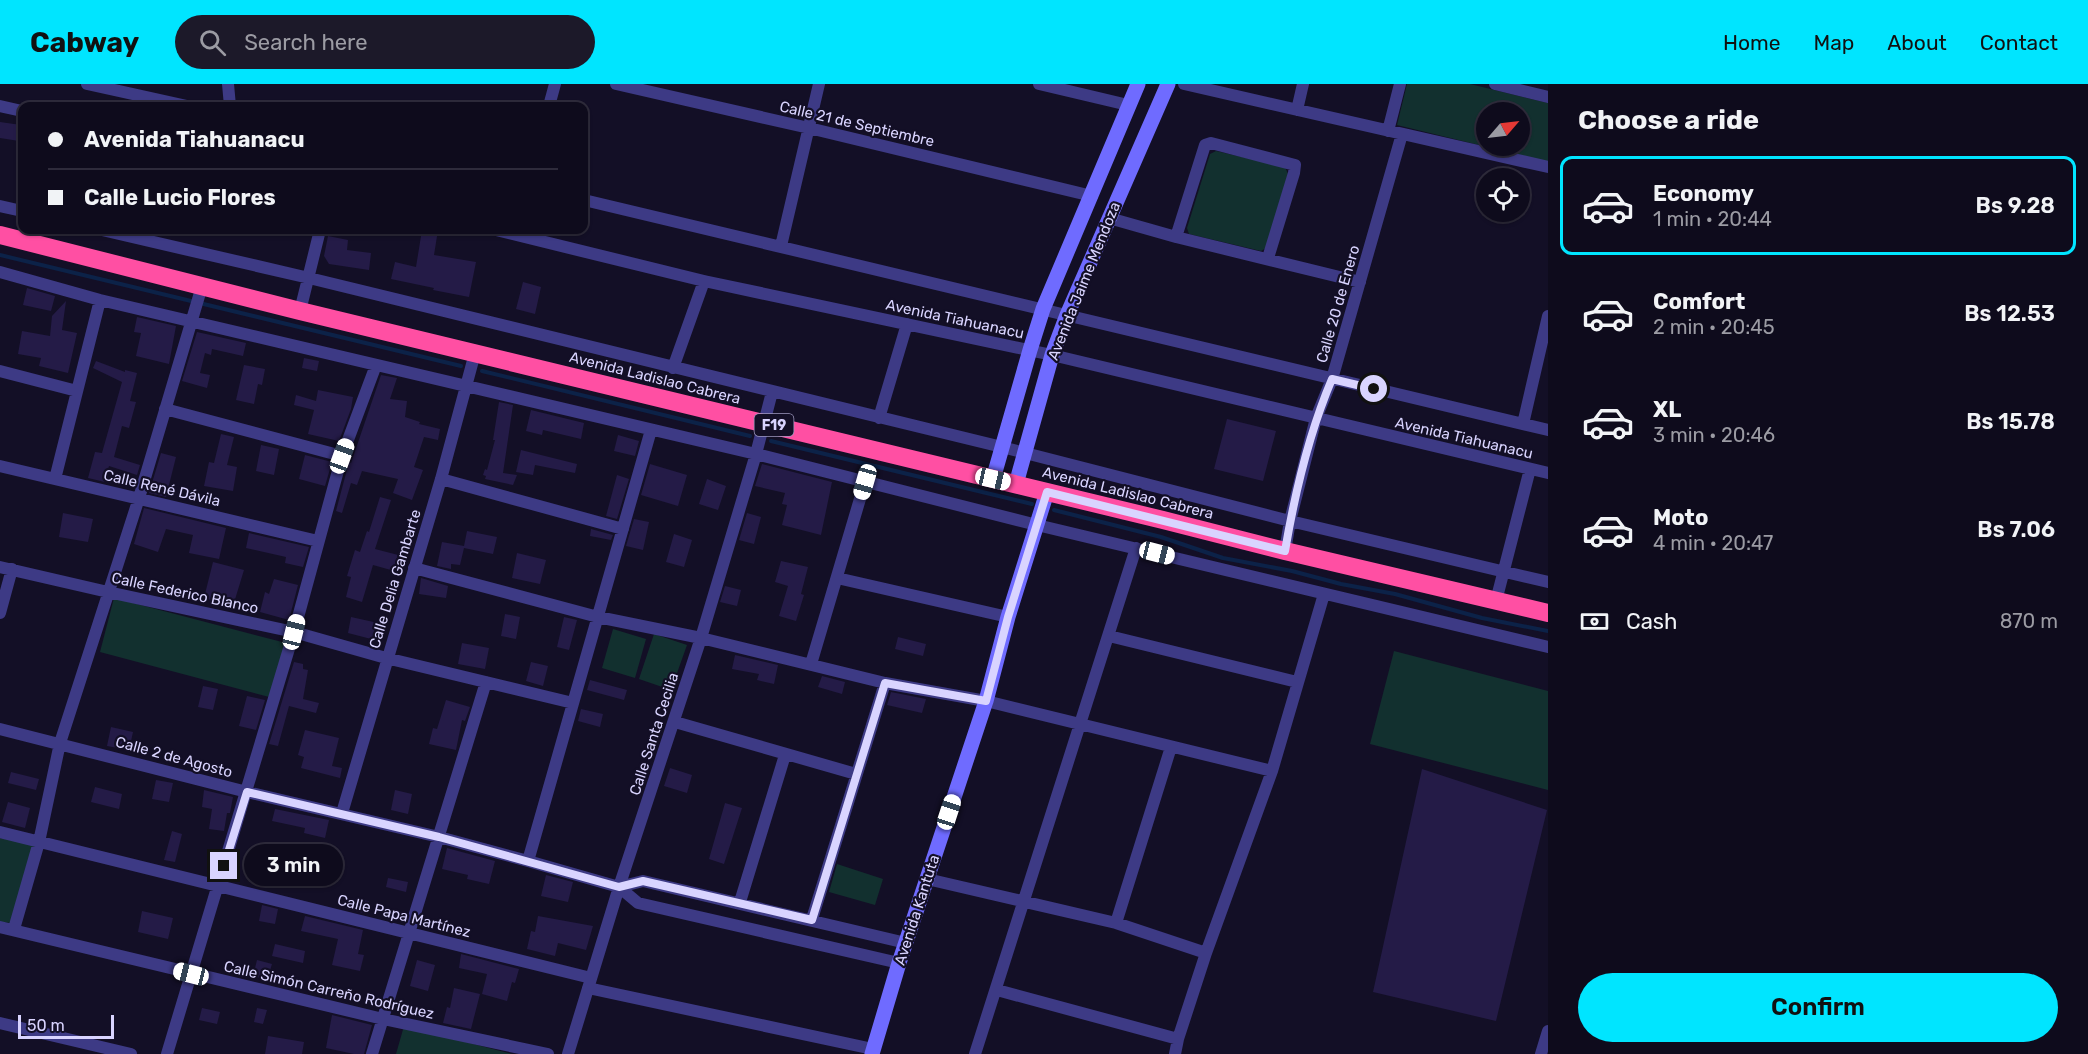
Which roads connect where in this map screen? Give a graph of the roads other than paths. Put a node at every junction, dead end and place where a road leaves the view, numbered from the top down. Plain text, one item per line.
1 (87, 84) edge
2 (228, 84) edge
3 (555, 84) edge
4 (616, 84) edge
5 (819, 84) edge
6 (1039, 84) edge
7 (1138, 84) edge
8 (1168, 84) edge
9 (1184, 84) edge
10 (1303, 84) edge
11 (1400, 84) edge
12 (1495, 84) edge
13 (1213, 87) edge
14 (130, 89) edge
15 (1548, 97) edge
16 (174, 102) edge
17 (230, 102) edge
18 (550, 102) edge
19 (1128, 105) junction
20 (0, 106) edge
21 (18, 110) edge
22 (1297, 110) junction
23 (809, 128) junction
24 (1388, 131) junction
25 (1402, 134) junction
26 (1548, 167) edge
27 (1092, 196) junction
28 (588, 201) edge
29 (0, 206) edge
30 (18, 210) edge
31 (1109, 218) junction
32 (119, 234) edge
33 (319, 234) edge
34 (512, 234) edge
35 (0, 235) edge
36 (1176, 237) junction
37 (781, 246) junction
38 (1268, 258) junction
39 (0, 272) edge
40 (309, 278) junction
41 (704, 281) junction
42 (1360, 282) junction
43 (199, 296) junction
44 (100, 300) junction
45 (1044, 309) junction
46 (300, 311) junction
47 (1067, 315) junction
48 (1548, 316) edge
49 (190, 321) junction
50 (907, 324) junction
51 (1030, 350) junction
52 (475, 353) junction
53 (1052, 355) junction
54 (376, 365) junction
55 (673, 368) junction
56 (0, 371) edge
57 (1332, 379) junction
58 (467, 386) junction
59 (77, 391) junction
60 (772, 392) junction
61 (165, 409) junction
62 (879, 418) junction
63 (1316, 418) junction
64 (765, 423) junction
65 (1523, 424) junction
66 (651, 430) junction
67 (1548, 430) edge
68 (1002, 447) junction
69 (756, 454) junction
70 (1025, 454) junction
71 (342, 456) junction
72 (0, 466) edge
73 (1530, 469) junction
74 (1548, 473) edge
75 (55, 479) junction
76 (441, 479) junction
77 (993, 479) junction
78 (865, 482) junction
79 (1016, 484) junction
80 (1047, 492) junction
81 (139, 498) junction
82 (1290, 521) junction
83 (1037, 525) junction
84 (623, 529) junction
85 (318, 541) junction
86 (1136, 548) junction
87 (1285, 551) junction
88 (6, 568) edge
89 (414, 568) junction
90 (1502, 572) junction
91 (837, 578) junction
92 (1548, 582) edge
93 (108, 592) junction
94 (1324, 594) junction
95 (1496, 601) junction
96 (1548, 613) edge
97 (0, 614) edge
98 (598, 617) junction
99 (1008, 617) junction
100 (294, 632) junction
101 (1109, 636) junction
102 (701, 638) junction
103 (1548, 647) edge
104 (386, 658) junction
105 (811, 664) junction
106 (486, 682) junction
107 (1297, 682) junction
108 (885, 683) junction
109 (986, 701) junction
110 (573, 703) junction
111 (675, 722) junction
112 (1078, 724) junction
113 (0, 729) edge
114 (60, 743) junction
115 (1171, 747) junction
116 (784, 755) junction
117 (1272, 771) junction
118 (856, 774) junction
119 (247, 792) junction
120 (342, 813) junction
121 (0, 832) edge
122 (439, 837) junction
123 (39, 842) junction
124 (528, 861) junction
125 (927, 879) junction
126 (218, 885) junction
127 (619, 887) junction
128 (740, 902) junction
129 (1024, 902) junction
130 (812, 920) junction
131 (1116, 923) junction
132 (0, 927) edge
133 (14, 930) junction
134 (410, 932) junction
135 (906, 943) junction
136 (1206, 953) junction
137 (899, 963) junction
138 (191, 974) junction
139 (590, 983) junction
140 (997, 990) junction
141 (383, 1019) junction
142 (0, 1023) edge
143 (1548, 1030) edge
144 (1178, 1039) junction
145 (872, 1052) edge
146 (131, 1054) edge
147 (167, 1054) edge
148 (372, 1054) edge
149 (548, 1054) edge
150 (567, 1054) edge
151 (975, 1054) edge
152 (1175, 1054) edge
153 (1541, 1054) edge

1 - 14 street
2 - 17 street
3 - 18 street
4 - 23 street, Calle 21 de Septiembre
5 - 23 street
6 - 19 street
7 - 19 main road, Avenida Jaime Mendoza
8 - 31 main road, Avenida Jaime Mendoza
9 - 13 street
10 - 22 street
11 - 24 street
12 - 15 street
13 - 22 street
14 - 16 street
19 - 27 main road, Avenida Jaime Mendoza
20 - 21 street
22 - 24 street
23 - 27 street, Calle 21 de Septiembre
23 - 37 street
24 - 25 street
25 - 26 street
25 - 42 street, Calle 20 de Enero
27 - 45 main road, Avenida Jaime Mendoza
28 - 37 street, Avenida Tiahuanacu
29 - 30 street
31 - 36 street
31 - 47 main road, Avenida Jaime Mendoza
32 - 40 street
33 - 40 street
34 - 41 street, Avenida Tiahuanacu
35 - 43 highway, Avenida Ladislao Cabrera / F19
36 - 38 street
36 - 38 street
37 - 45 street, Avenida Tiahuanacu
38 - 42 street
39 - 44 street
40 - 46 street
40 - 55 street
41 - 50 street, Avenida Tiahuanacu
41 - 55 street
42 - 57 street, Calle 20 de Enero
43 - 46 highway, Avenida Ladislao Cabrera / F19
43 - 49 street
44 - 49 street
44 - 59 street
45 - 47 street, Avenida Tiahuanacu
45 - 51 main road, Avenida Jaime Mendoza
46 - 52 highway, Avenida Ladislao Cabrera / F19
47 - 53 main road, Avenida Jaime Mendoza
47 - 57 street, Avenida Tiahuanacu
48 - 65 street
49 - 54 street
49 - 61 street
50 - 51 street, Avenida Tiahuanacu
50 - 62 street
51 - 53 street, Avenida Tiahuanacu
51 - 68 main road, Avenida Jaime Mendoza
52 - 58 street, Calle Delia Gambarte
52 - 64 highway, Avenida Ladislao Cabrera / F19
53 - 63 street, Avenida Tiahuanacu
53 - 70 main road, Avenida Jaime Mendoza
54 - 58 street
54 - 71 street
55 - 60 street
56 - 59 street
57 - 63 street, Calle 20 de Enero
57 - 65 street, Avenida Tiahuanacu
58 - 66 street
58 - 76 street, Calle Delia Gambarte
59 - 75 street
60 - 62 street
60 - 64 street, Calle Santa Cecilia
61 - 71 street
61 - 81 street
62 - 68 street
63 - 73 street, Avenida Tiahuanacu
63 - 82 street, Calle 20 de Enero
64 - 69 street, Calle Santa Cecilia
64 - 77 highway, Avenida Ladislao Cabrera / F19
65 - 67 street, Avenida Tiahuanacu
66 - 69 street
66 - 84 street
68 - 70 street
68 - 77 main road, Avenida Jaime Mendoza
69 - 78 street
69 - 102 street, Calle Santa Cecilia
70 - 79 main road, Avenida Jaime Mendoza
70 - 82 street
71 - 85 street
72 - 75 street, Calle René Dávila
73 - 74 street, Avenida Tiahuanacu
73 - 90 street
75 - 81 street, Calle René Dávila
76 - 84 street
76 - 89 street, Calle Delia Gambarte
77 - 79 highway, Avenida Ladislao Cabrera / F19
78 - 83 street
78 - 91 street
79 - 80 highway, Avenida Ladislao Cabrera / F19
80 - 83 main road, Avenida Kantuta
80 - 87 highway, Avenida Ladislao Cabrera / F19
81 - 85 street, Calle René Dávila
81 - 93 street
82 - 87 street, Calle 20 de Enero
82 - 90 street
83 - 86 street
83 - 99 main road, Avenida Kantuta
84 - 98 street
85 - 100 street
86 - 94 street
86 - 101 street
87 - 95 highway, Avenida Ladislao Cabrera / F19
88 - 93 street, Calle Federico Blanco
88 - 97 street
89 - 98 street
89 - 104 street, Calle Delia Gambarte
90 - 92 street
90 - 95 street
91 - 99 street
91 - 105 street
93 - 100 street, Calle Federico Blanco
93 - 114 street
94 - 103 street
94 - 107 street
95 - 96 highway, Avenida Ladislao Cabrera / F19
98 - 102 street
98 - 110 street
99 - 109 main road, Avenida Kantuta
100 - 104 street, Calle Federico Blanco
100 - 119 street
101 - 107 street
101 - 112 street
102 - 105 street
102 - 111 street, Calle Santa Cecilia
104 - 106 street, Calle Federico Blanco
104 - 120 street, Calle Delia Gambarte
105 - 108 street
106 - 110 street, Calle Federico Blanco
106 - 122 street
107 - 117 street
108 - 109 street
108 - 118 street
109 - 112 street
109 - 125 main road, Avenida Kantuta
110 - 124 street
111 - 116 street
111 - 127 street, Calle Santa Cecilia
112 - 115 street
112 - 129 street
113 - 114 street, Calle 2 de Agosto
114 - 119 street, Calle 2 de Agosto
114 - 123 street
115 - 117 street
115 - 131 street
116 - 118 street
116 - 128 street
117 - 136 street
118 - 130 street
119 - 120 street, Calle 2 de Agosto
119 - 126 street
120 - 122 street, Calle 2 de Agosto
121 - 123 street, Calle Papa Martínez
122 - 124 street, Calle 2 de Agosto
122 - 134 street
123 - 126 street, Calle Papa Martínez
123 - 133 street
124 - 127 street, Calle 2 de Agosto
125 - 129 street
125 - 135 main road, Avenida Kantuta
126 - 134 street, Calle Papa Martínez
126 - 138 street
127 - 128 street, Calle 2 de Agosto
127 - 137 street, Calle 2 de Agosto
127 - 139 street, Calle Santa Cecilia
128 - 130 street, Calle 2 de Agosto
129 - 131 street
129 - 140 street
130 - 135 street, Calle 2 de Agosto
131 - 136 street
132 - 133 street, Calle Simón Carreño Rodríguez
133 - 138 street, Calle Simón Carreño Rodríguez
134 - 139 street, Calle Papa Martínez
134 - 141 street
135 - 137 main road, Avenida Kantuta
136 - 144 street
137 - 145 main road, Avenida Kantuta
138 - 141 street, Calle Simón Carreño Rodríguez
138 - 147 street
139 - 145 street, Calle Papa Martínez
139 - 150 street, Calle Santa Cecilia
140 - 144 street
140 - 151 street
141 - 148 street
141 - 149 street, Calle Simón Carreño Rodríguez
142 - 146 street
143 - 153 street
144 - 152 street

